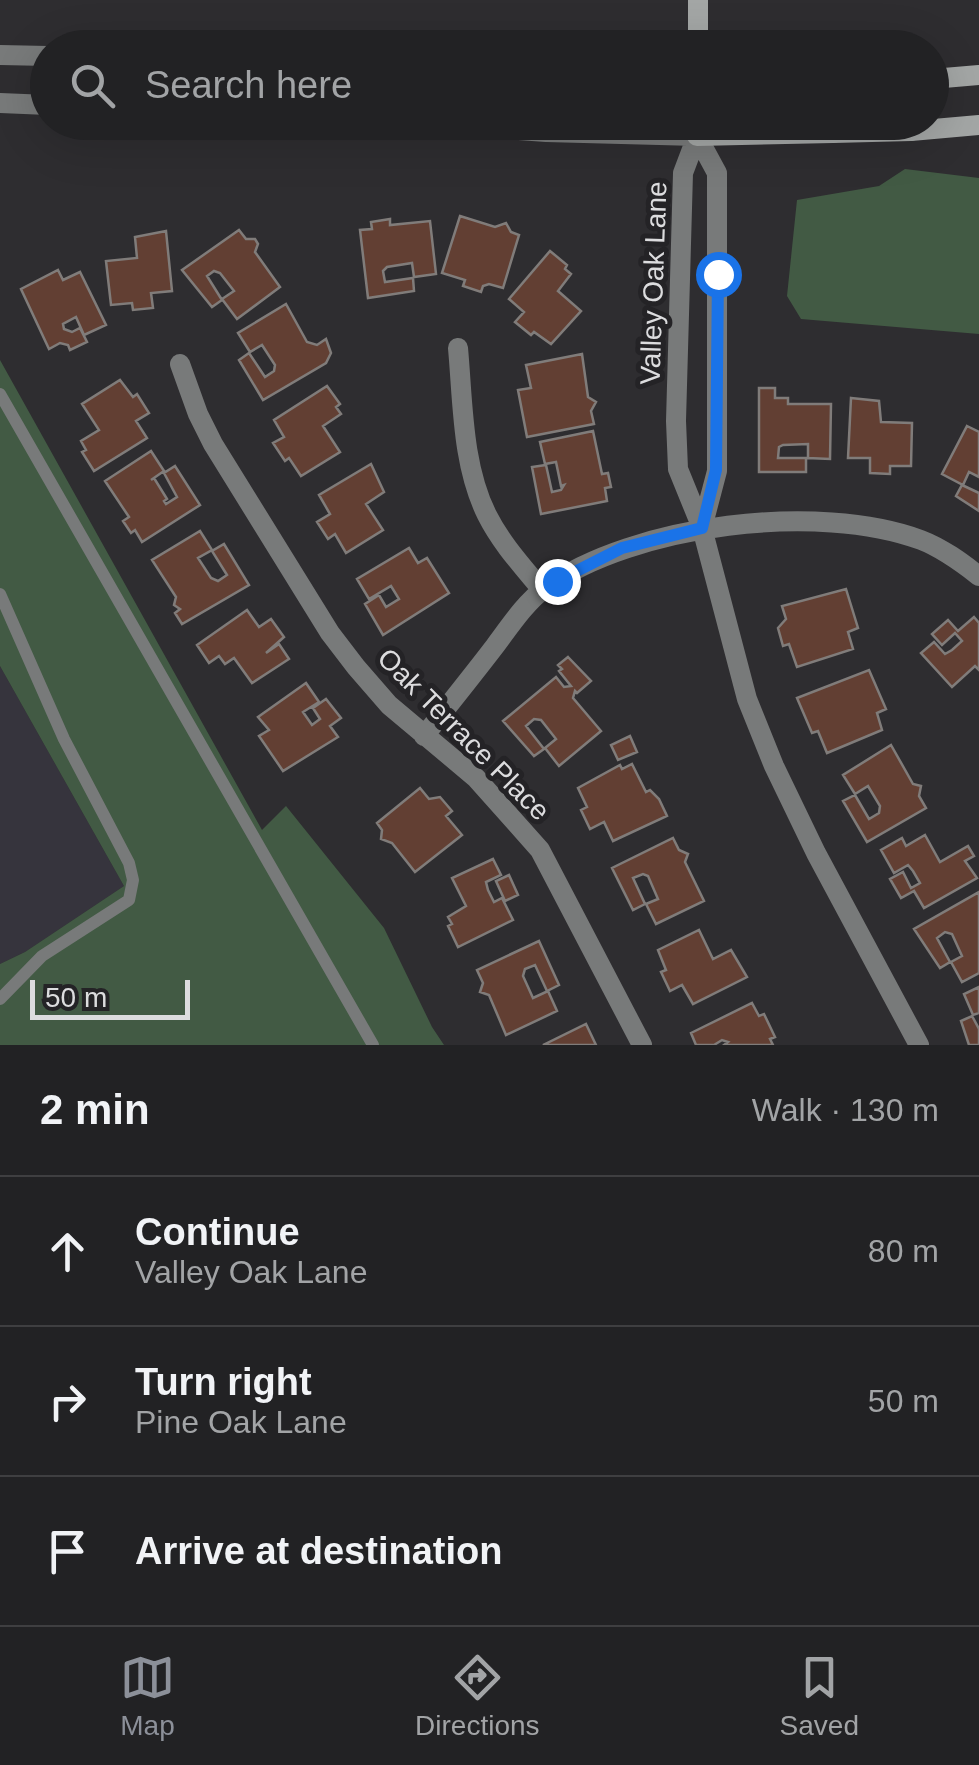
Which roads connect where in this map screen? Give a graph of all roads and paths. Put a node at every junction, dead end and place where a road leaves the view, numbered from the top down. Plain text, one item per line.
1 (698, 0) edge
2 (698, 30) edge
3 (0, 55) edge
4 (30, 56) edge
5 (979, 75) edge
6 (949, 78) edge
7 (0, 103) edge
8 (30, 105) edge
9 (979, 125) edge
10 (949, 127) edge
11 (693, 140) edge
12 (702, 140) edge
13 (458, 348) dead end
14 (180, 364) dead end
15 (0, 394) edge
16 (702, 528) junction
17 (979, 576) edge
18 (542, 590) junction
19 (0, 594) edge
20 (424, 736) junction
21 (0, 999) edge
22 (374, 1045) edge
23 (642, 1045) edge
24 (919, 1045) edge

1 - 2 street
3 - 4 street
5 - 6 street
7 - 8 street
9 - 10 street, bridge
11 - 16 street, Valley Oak Lane
12 - 16 street, Valley Oak Lane
13 - 18 street
14 - 20 street, Oak Terrace Place
15 - 22 lane
16 - 17 street
16 - 18 street
16 - 24 street, Valley Oak Lane
18 - 20 street
19 - 21 lane
20 - 23 street, Oak Terrace Place

